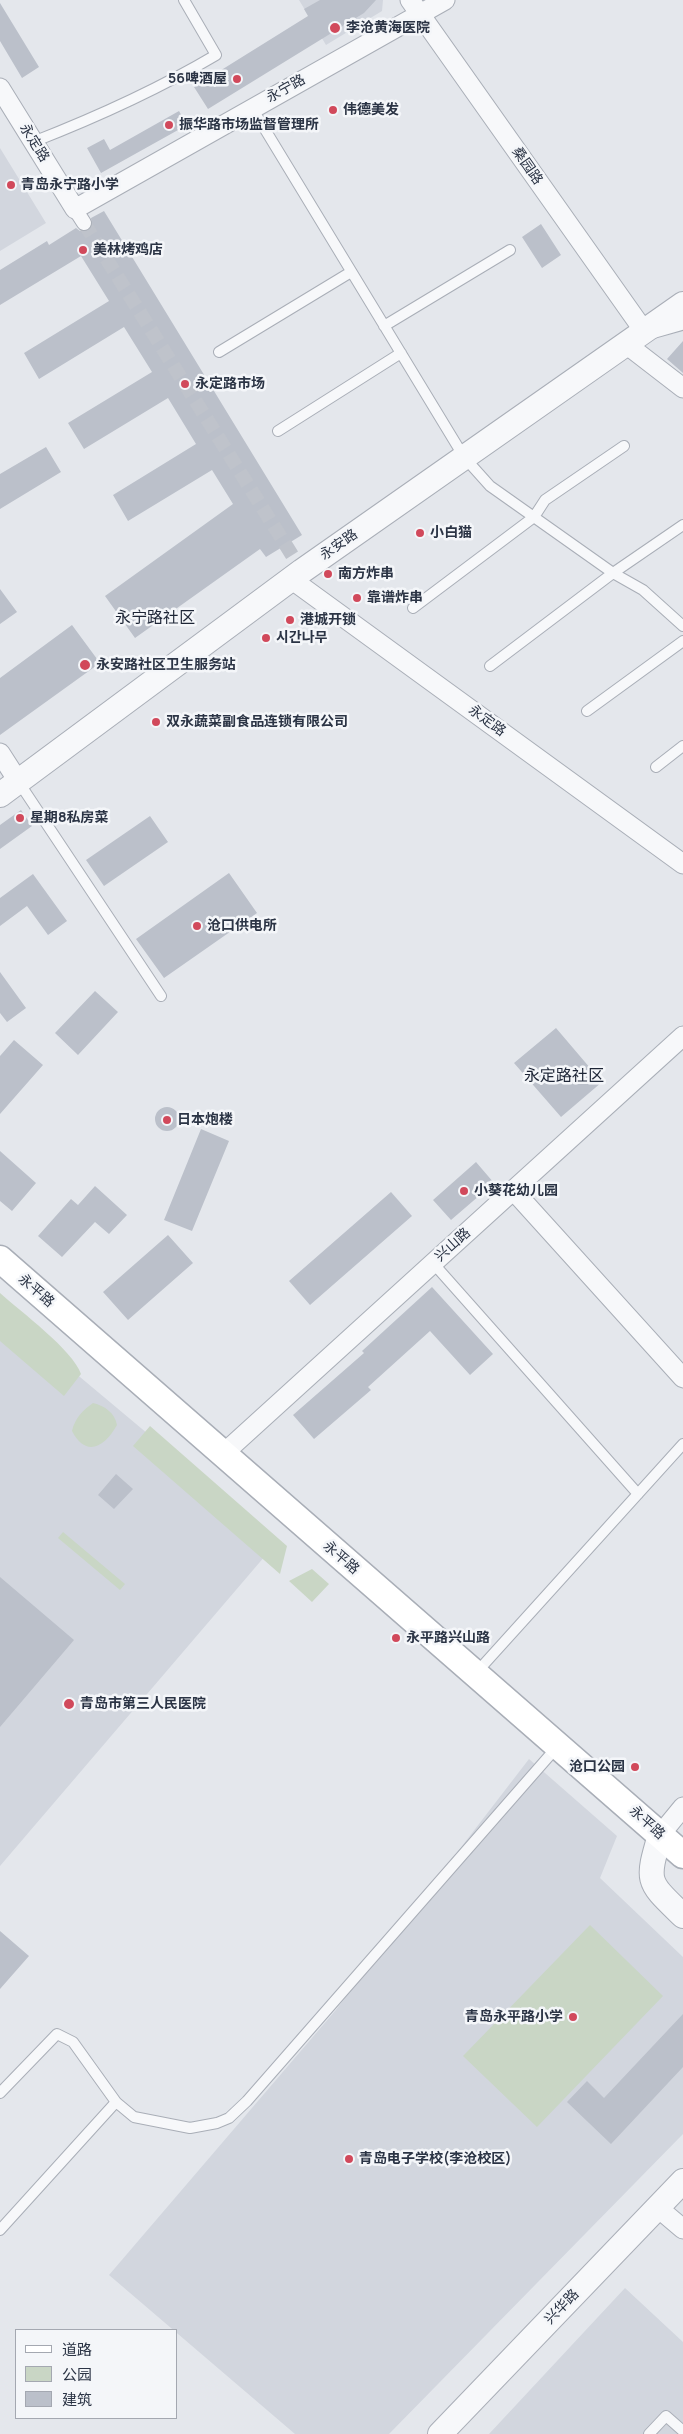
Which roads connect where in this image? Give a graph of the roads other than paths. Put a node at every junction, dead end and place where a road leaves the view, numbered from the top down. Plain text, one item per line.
1 (184, 0) edge
2 (445, 0) edge
3 (415, 8) edge
4 (0, 88) edge
5 (252, 108) junction
6 (34, 142) junction
7 (79, 216) joint
8 (510, 250) dead end
9 (351, 272) junction
10 (683, 304) edge
11 (683, 320) edge
12 (384, 326) junction
13 (635, 337) junction
14 (219, 352) dead end
15 (400, 353) junction
16 (683, 388) edge
17 (278, 431) dead end
18 (624, 446) dead end
19 (464, 458) junction
20 (534, 517) junction
21 (683, 525) edge
22 (613, 573) junction
23 (291, 579) junction
24 (414, 608) dead end
25 (683, 626) edge
26 (683, 641) edge
27 (490, 666) dead end
28 (587, 710) dead end
29 (683, 746) edge
30 (0, 753) edge
31 (656, 767) dead end
32 (9, 788) edge
33 (683, 864) edge
34 (161, 996) dead end
35 (683, 1036) edge
36 (513, 1190) junction
37 (0, 1259) edge
38 (433, 1263) junction
39 (683, 1378) edge
40 (683, 1444) edge
41 (223, 1454) junction
42 (638, 1494) junction
43 (476, 1674) junction
44 (558, 1746) junction
45 (683, 1807) edge
46 (660, 1835) junction
47 (683, 1855) edge
48 (683, 1916) edge
49 (0, 2093) edge
50 (116, 2102) junction
51 (683, 2181) edge
52 (657, 2207) junction
53 (683, 2228) edge
54 (0, 2230) edge
55 (683, 2431) edge
56 (440, 2434) edge
57 (649, 2434) edge

1 - 6 lane
2 - 3 street, 永宁路
3 - 5 street, 永宁路
3 - 13 street, 桑园路
4 - 6 street, 永定路
5 - 7 street, 永宁路
5 - 9 lane
6 - 7 street, 永定路
8 - 12 lane
9 - 12 lane
9 - 14 lane
10 - 13 street, 永安路
11 - 13 street
12 - 15 lane
13 - 16 street, 桑园路
13 - 19 street, 永安路
15 - 17 lane
15 - 19 lane
18 - 20 lane
19 - 20 lane
19 - 23 street, 永安路
20 - 22 lane
20 - 24 lane
21 - 22 lane
22 - 25 lane
22 - 27 lane
23 - 32 street, 永安路
23 - 33 street, 永定路
26 - 28 lane
29 - 31 lane
30 - 32 street
32 - 34 lane
35 - 36 street, 兴山路
36 - 38 street, 兴山路
36 - 39 street
37 - 41 main road, 永平路
38 - 41 street, 兴山路
38 - 42 lane
40 - 42 lane
41 - 43 main road, 永平路
42 - 43 lane
43 - 44 main road, 永平路
44 - 46 main road, 永平路
44 - 50 lane
45 - 46 street
46 - 47 main road, 永平路
46 - 48 street
49 - 50 lane
50 - 54 lane
51 - 52 street, 兴华路
52 - 53 street
52 - 56 street, 兴华路
55 - 57 lane

